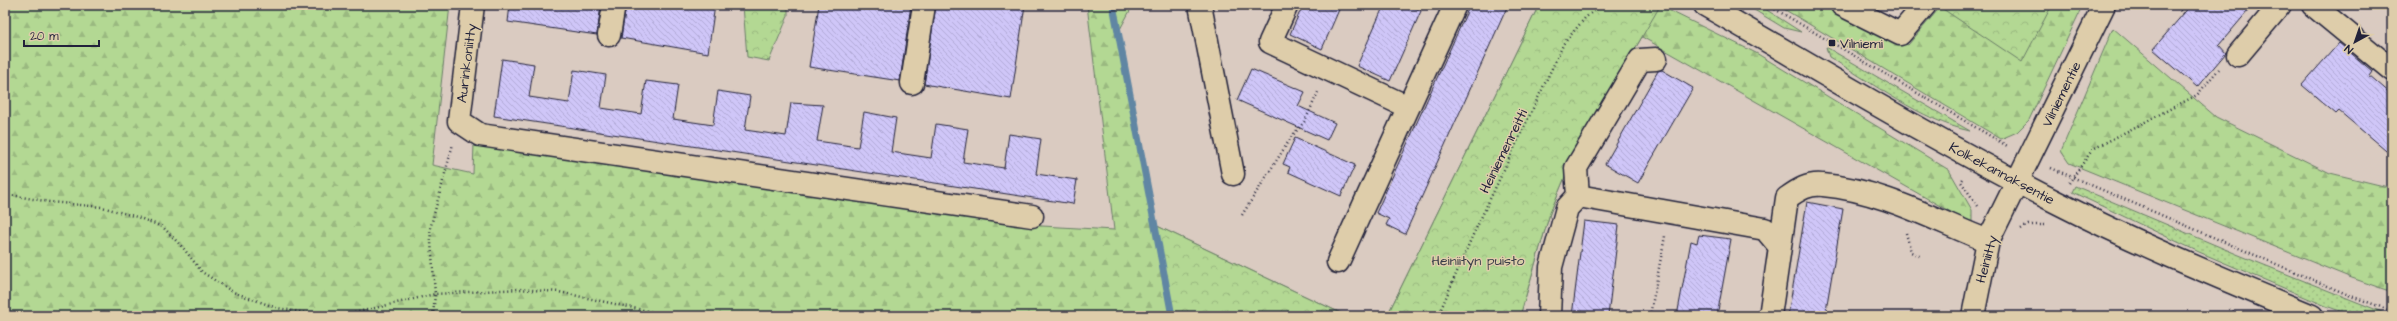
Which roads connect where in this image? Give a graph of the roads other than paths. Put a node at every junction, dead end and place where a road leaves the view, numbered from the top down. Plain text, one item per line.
1 (473, 5) edge
2 (614, 5) edge
3 (924, 5) edge
4 (1200, 5) edge
5 (1286, 5) edge
6 (1455, 5) edge
7 (1705, 5) edge
8 (1842, 5) edge
9 (1925, 5) edge
10 (2104, 5) edge
11 (2280, 5) edge
12 (2313, 5) edge
13 (609, 35) dead end
14 (2238, 55) road end
15 (1656, 59) dead end
16 (2392, 70) edge
17 (912, 83) dead end
18 (1408, 107) junction
19 (1233, 174) dead end
20 (2017, 182) junction
21 (1578, 196) junction
22 (1032, 216) dead end
23 (1988, 241) junction
24 (1780, 247) junction
25 (1338, 262) dead end
26 (1549, 316) edge
27 (1770, 316) edge
28 (1973, 316) edge
29 (2312, 316) edge

1 - 22 main road, Aurinkoniitty
2 - 13 main road
3 - 17 main road
4 - 19 main road
5 - 18 main road
6 - 18 main road
7 - 20 main road, Kolkekannaksentie
8 - 9 main road
10 - 20 main road, Vilniementie
11 - 14 main road
12 - 16 main road
15 - 21 main road
18 - 25 main road
20 - 23 main road, Heiniitty
20 - 29 main road, Kolkekannaksentie
21 - 24 main road
21 - 26 main road
23 - 24 main road
23 - 28 main road, Heiniitty
24 - 27 main road

